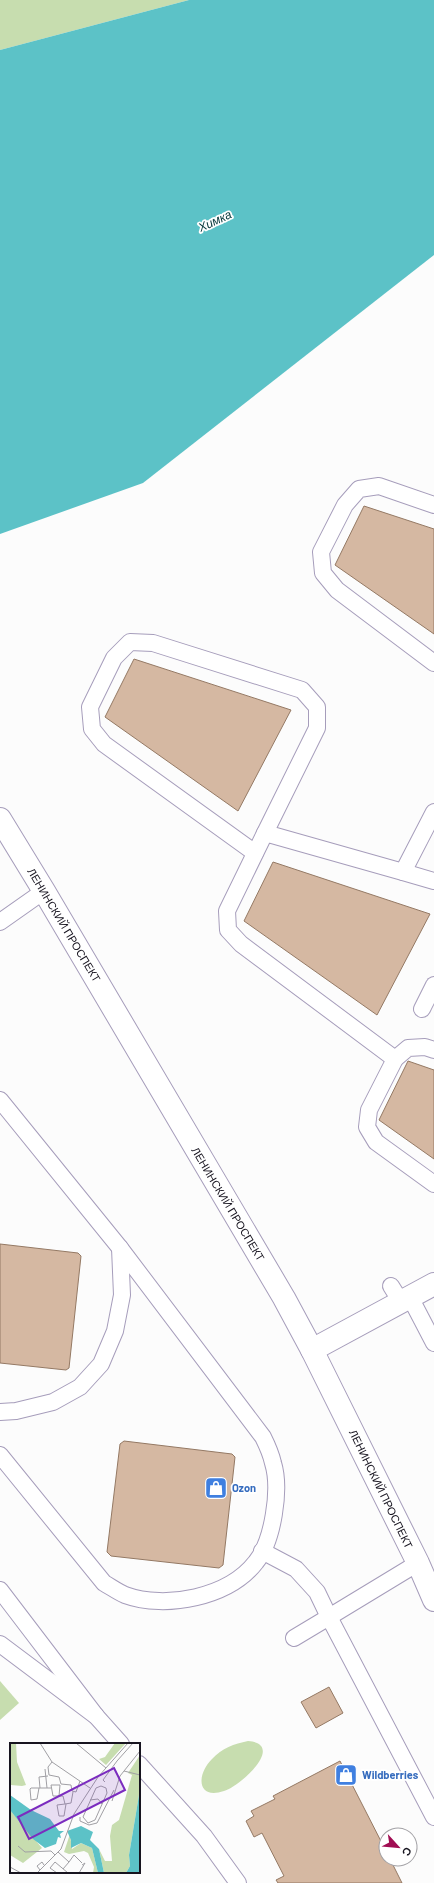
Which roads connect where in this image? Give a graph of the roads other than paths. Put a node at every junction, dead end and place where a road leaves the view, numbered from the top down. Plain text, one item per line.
1 (434, 505) edge
2 (434, 663) edge
3 (434, 812) edge
4 (0, 820) edge
5 (265, 833) junction
6 (255, 853) junction
7 (404, 872) junction
8 (434, 881) edge
9 (44, 891) junction
10 (0, 922) edge
11 (434, 985) edge
12 (422, 1009) dead end
13 (434, 1050) edge
14 (395, 1059) junction
15 (0, 1100) edge
16 (434, 1184) edge
17 (120, 1248) junction
18 (434, 1284) edge
19 (401, 1295) junction
20 (434, 1343) edge
21 (312, 1350) junction
22 (0, 1412) edge
23 (0, 1455) edge
24 (262, 1551) junction
25 (418, 1563) junction
26 (0, 1590) edge
27 (434, 1600) edge
28 (329, 1617) junction
29 (294, 1638) dead end
30 (0, 1644) edge
31 (96, 1716) junction
32 (120, 1743) edge
33 (140, 1765) edge
34 (434, 1817) edge
35 (238, 1883) edge

1 - 2 lane
3 - 7 lane
4 - 9 main road, ЛЕНИНСКИЙ ПРОСПЕКТ
5 - 6 lane
5 - 6 lane
5 - 7 lane
6 - 14 lane
7 - 8 lane
9 - 10 lane
9 - 21 main road, ЛЕНИНСКИЙ ПРОСПЕКТ
11 - 12 lane
13 - 14 lane
14 - 16 lane
15 - 17 lane
17 - 22 lane
17 - 24 lane
18 - 19 main road
19 - 20 lane
19 - 21 main road
21 - 25 main road, ЛЕНИНСКИЙ ПРОСПЕКТ
23 - 24 lane
24 - 28 lane
25 - 27 main road, ЛЕНИНСКИЙ ПРОСПЕКТ
25 - 28 lane
26 - 31 lane
28 - 29 lane
28 - 34 lane
30 - 31 lane
31 - 32 lane
33 - 35 lane

